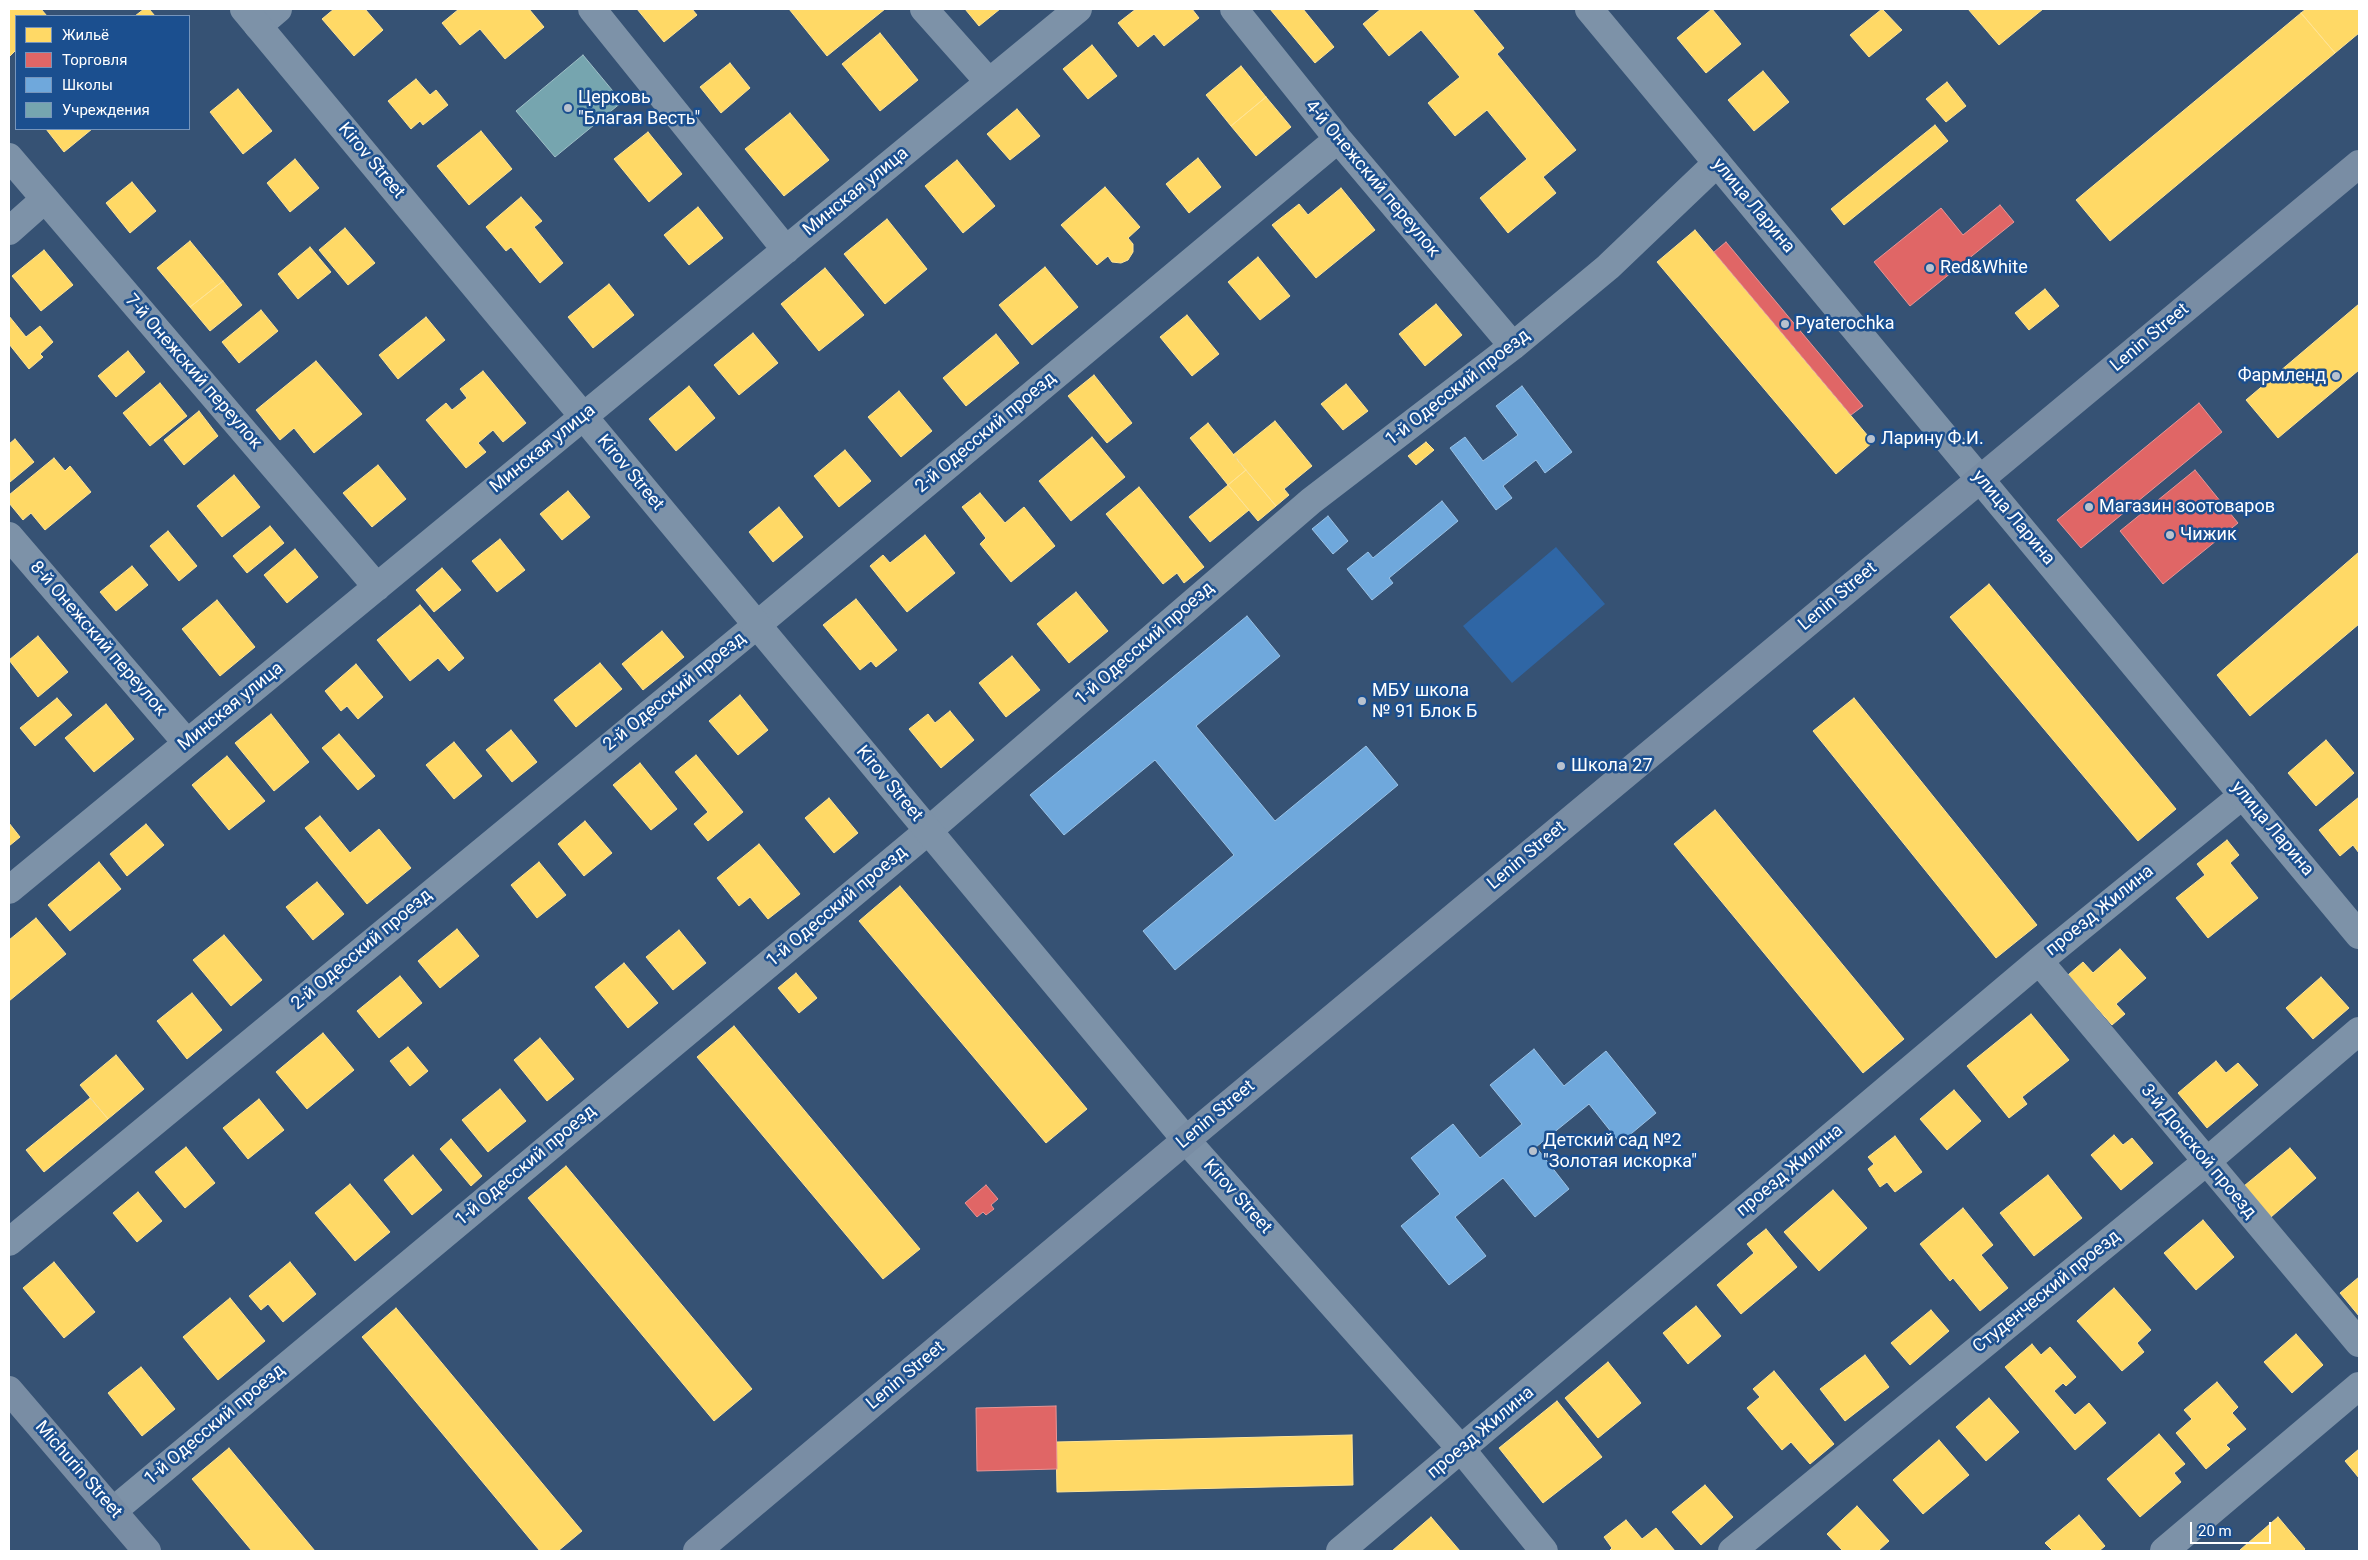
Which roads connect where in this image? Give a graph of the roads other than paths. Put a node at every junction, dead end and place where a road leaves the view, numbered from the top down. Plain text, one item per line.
1 (592, 9) edge
2 (924, 9) edge
3 (1078, 9) edge
4 (1234, 9) edge
5 (1589, 9) edge
6 (260, 14) edge
7 (989, 82) junction
8 (1338, 139) junction
9 (9, 157) edge
10 (1717, 163) junction
11 (2359, 164) edge
12 (45, 199) junction
13 (9, 231) edge
14 (786, 250) junction
15 (1513, 346) junction
16 (583, 417) junction
17 (1980, 478) junction
18 (9, 536) edge
19 (377, 587) junction
20 (757, 625) junction
21 (187, 743) junction
22 (2243, 795) junction
23 (928, 831) junction
24 (9, 890) edge
25 (2359, 934) edge
26 (2039, 961) junction
27 (2359, 1031) edge
28 (1186, 1140) junction
29 (2206, 1162) junction
30 (9, 1242) edge
31 (2359, 1343) edge
32 (2359, 1386) edge
33 (9, 1390) edge
34 (1461, 1449) junction
35 (113, 1511) junction
36 (2180, 1546) edge
37 (147, 1551) edge
38 (697, 1551) edge
39 (1340, 1551) edge
40 (1544, 1551) edge
41 (1732, 1551) edge

1 - 14 street
2 - 7 street
3 - 7 street, Минская улица
4 - 8 street, 4-й Онежский переулок
5 - 10 street, улица Ларина
6 - 16 street, Kirov Street
7 - 14 street, Минская улица
8 - 15 street, 4-й Онежский переулок
8 - 20 street, 2-й Одесский проезд
9 - 12 street, 7-й Онежский переулок
10 - 15 street, 1-й Одесский проезд
10 - 17 street, улица Ларина
11 - 17 main road, Lenin Street
12 - 13 street
12 - 19 street, 7-й Онежский переулок
14 - 16 street, Минская улица
15 - 23 street, 1-й Одесский проезд
16 - 19 street, Минская улица
16 - 20 street, Kirov Street
17 - 22 street, улица Ларина
17 - 28 main road, Lenin Street
18 - 21 street, 8-й Онежский переулок
19 - 21 street, Минская улица
20 - 23 street, Kirov Street
20 - 30 street, 2-й Одесский проезд
21 - 24 street, Минская улица
22 - 25 street, улица Ларина
22 - 26 street, проезд Жилина
23 - 28 street, Kirov Street
23 - 35 street, 1-й Одесский проезд
26 - 29 street, 3-й Донской проезд
26 - 34 street, проезд Жилина
27 - 29 street, Студенческий проезд
28 - 34 street, Kirov Street
28 - 38 main road, Lenin Street
29 - 31 street, 3-й Донской проезд
29 - 41 street, Студенческий проезд
32 - 36 street
33 - 35 main road, Michurin Street
34 - 39 street, проезд Жилина
34 - 40 street, Kirov Street
35 - 37 main road, Michurin Street

